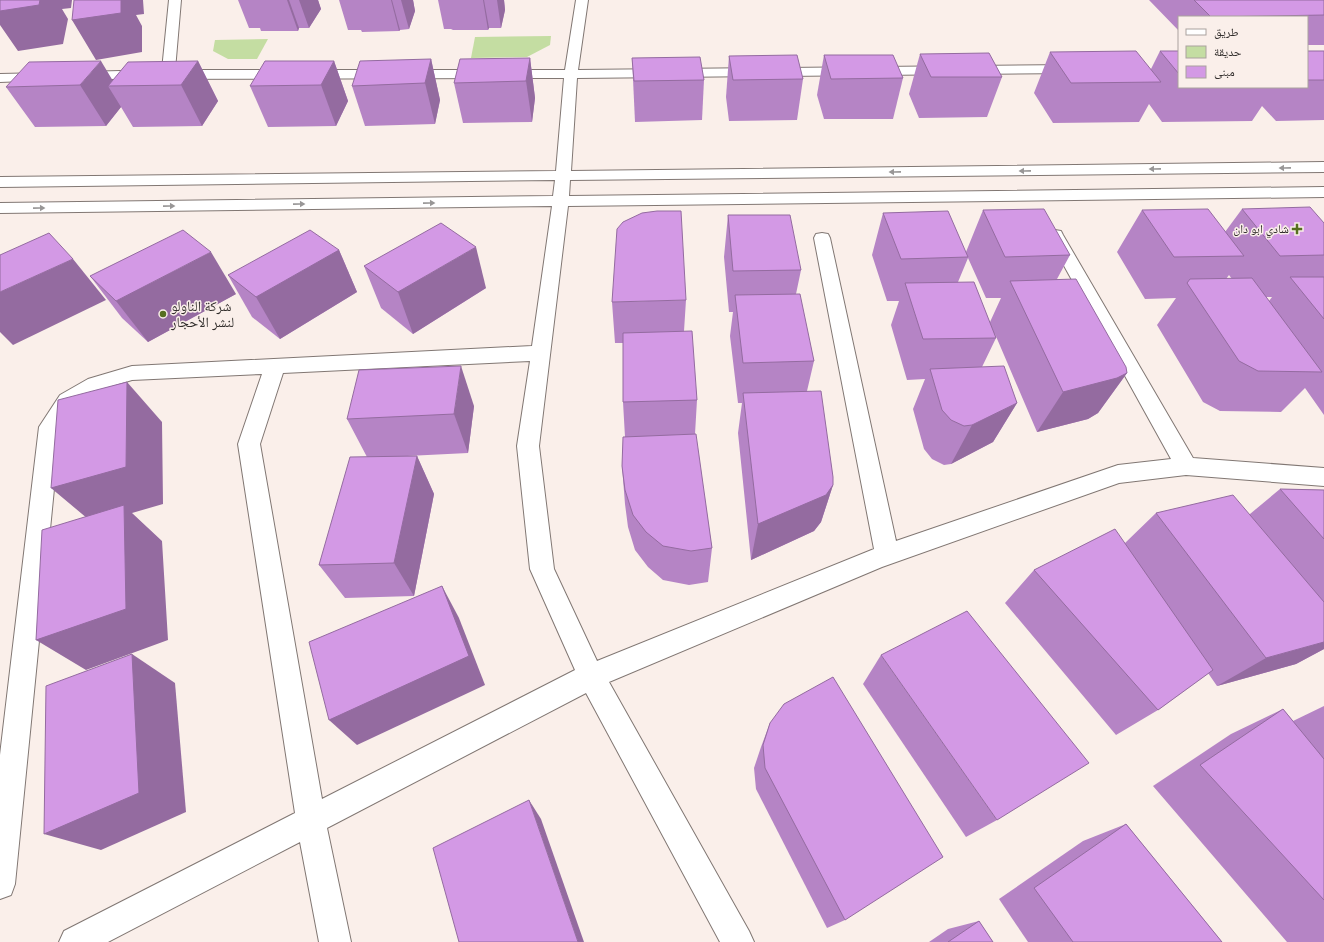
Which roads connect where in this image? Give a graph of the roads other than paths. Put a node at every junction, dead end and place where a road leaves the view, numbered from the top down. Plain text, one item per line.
1 (174, 0) edge
2 (582, 0) edge
3 (1084, 69) edge
4 (168, 74) junction
5 (571, 74) junction
6 (0, 78) edge
7 (1324, 167) edge
8 (564, 176) junction
9 (0, 182) edge
10 (1324, 192) edge
11 (561, 201) junction
12 (0, 208) edge
13 (1055, 235) edge
14 (822, 238) dead end
15 (540, 353) junction
16 (275, 366) junction
17 (1186, 466) junction
18 (1324, 477) edge
19 (887, 554) junction
20 (591, 676) junction
21 (311, 821) junction
22 (0, 884) edge
23 (75, 942) edge
24 (335, 942) edge
25 (738, 942) edge

1 - 4 street
2 - 5 street
3 - 5 street
4 - 5 street
4 - 6 street
5 - 8 street
7 -> 8 street
8 - 9 street
8 - 11 street
10 - 11 street
12 -> 11 street
11 - 15 street
13 - 17 street
14 - 19 street
15 - 16 street
15 - 20 street
16 - 21 street
16 - 22 street
17 - 18 street
17 - 19 street
19 - 20 street
20 - 21 street
20 - 25 street
21 - 23 street
21 - 24 street

